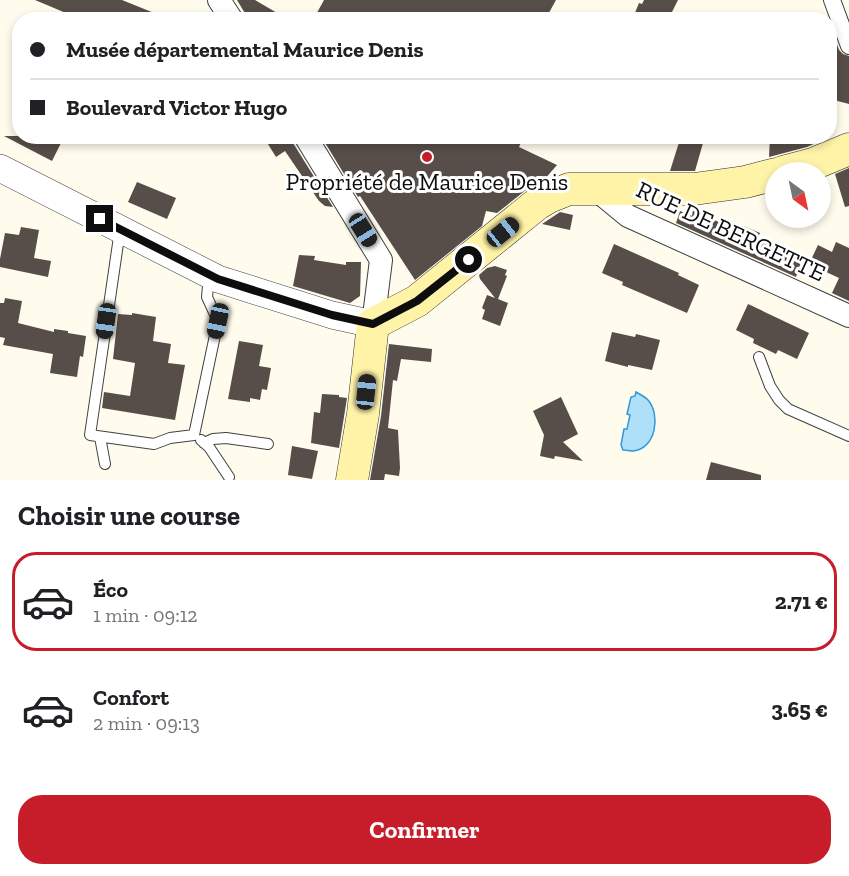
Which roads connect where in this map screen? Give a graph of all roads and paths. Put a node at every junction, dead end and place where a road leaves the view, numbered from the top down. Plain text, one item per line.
1 (837, 14) edge
2 (849, 46) edge
3 (310, 144) edge
4 (849, 149) edge
5 (820, 162) edge
6 (0, 168) edge
7 (765, 177) edge
8 (594, 188) junction
9 (120, 230) junction
10 (209, 275) junction
11 (849, 316) edge
12 (373, 324) junction
13 (759, 357) dead end
14 (194, 435) junction
15 (849, 436) edge
16 (100, 437) junction
17 (204, 443) junction
18 (268, 444) dead end
19 (105, 464) dead end
20 (229, 477) dead end
21 (352, 480) edge

1 - 2 street
3 - 12 street
4 - 5 main road
6 - 9 street
7 - 8 main road
8 - 11 street, RUE DE BERGETTE
8 - 12 main road
9 - 10 street
9 - 16 lane
10 - 12 street
10 - 14 lane
12 - 21 main road
13 - 15 lane
14 - 16 lane
14 - 17 lane
16 - 19 lane
17 - 18 lane
17 - 20 lane

